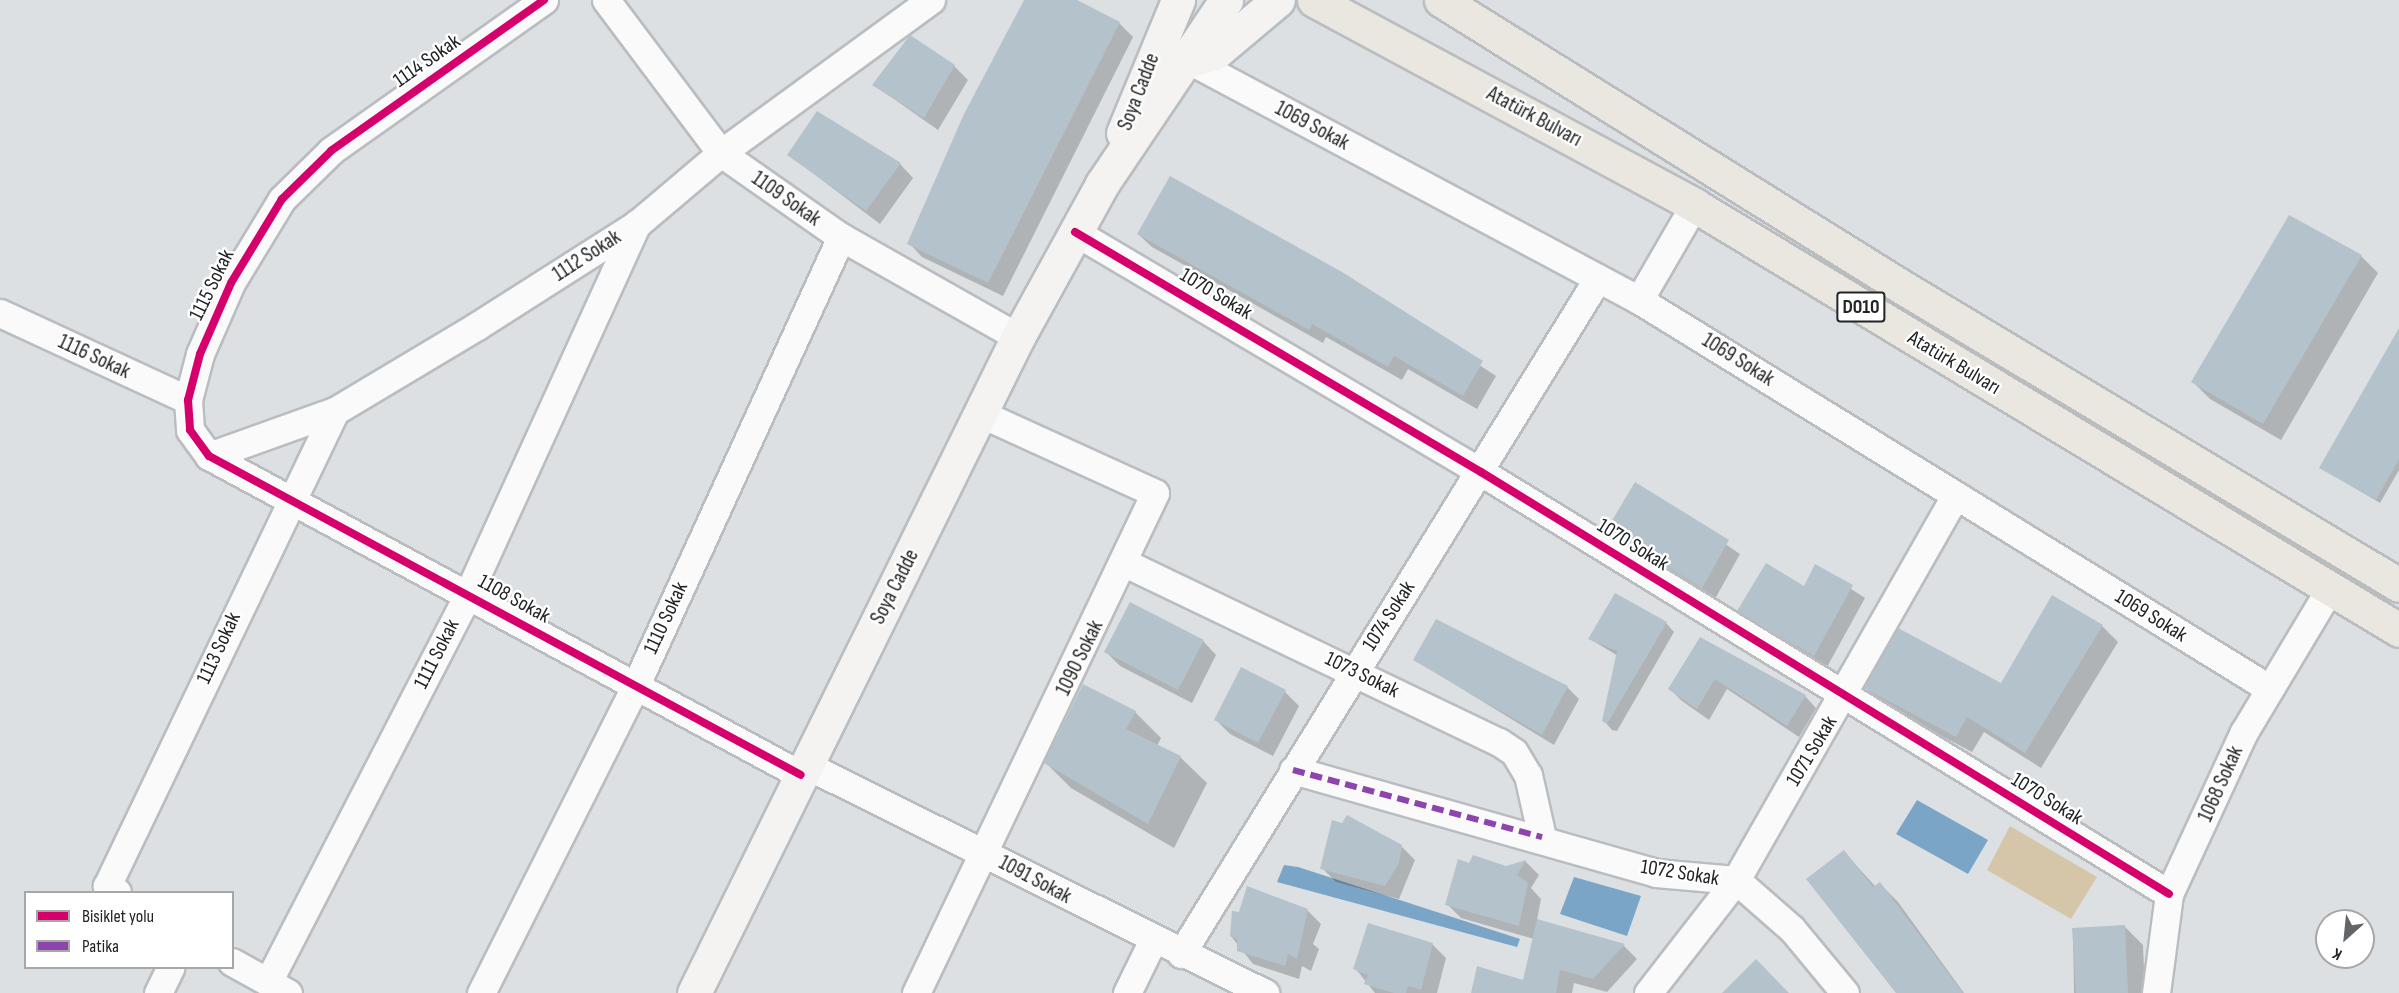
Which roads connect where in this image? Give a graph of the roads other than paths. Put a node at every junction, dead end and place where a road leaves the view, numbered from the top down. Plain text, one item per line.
1 (544, 0) edge
2 (606, 0) edge
3 (931, 0) edge
4 (1178, 0) edge
5 (1226, 0) edge
6 (1278, 0) edge
7 (1314, 0) edge
8 (1441, 0) edge
9 (1473, 0) edge
10 (1189, 60) junction
11 (1618, 108) junction
12 (331, 151) joint
13 (722, 153) junction
14 (1102, 184) junction
15 (1694, 205) junction
16 (637, 224) junction
17 (1075, 232) junction
18 (841, 237) junction
19 (1598, 278) junction
20 (1639, 300) junction
21 (0, 313) edge
22 (1018, 338) junction
23 (188, 400) junction
24 (335, 411) junction
25 (982, 414) junction
26 (209, 456) junction
27 (1480, 472) junction
28 (1956, 495) junction
29 (289, 500) junction
30 (1125, 563) junction
31 (2399, 585) edge
32 (2329, 590) junction
33 (468, 594) junction
34 (2399, 630) edge
35 (1354, 670) junction
36 (634, 687) junction
37 (2270, 689) junction
38 (1845, 696) junction
39 (803, 770) junction
40 (1293, 770) junction
41 (1542, 837) junction
42 (985, 855) junction
43 (1736, 880) junction
44 (112, 889) edge
45 (2169, 894) junction
46 (1152, 942) junction
47 (1181, 954) junction
48 (234, 963) edge
49 (170, 969) edge
50 (278, 987) edge
51 (158, 993) edge
52 (481, 993) edge
53 (694, 993) edge
54 (916, 993) edge
55 (1127, 993) edge
56 (1264, 993) edge
57 (1648, 993) edge
58 (1845, 993) edge
59 (2156, 993) edge

1 - 12 street, 1114 Sokak
2 - 13 street, 1109 Sokak
3 - 13 street, 1112 Sokak
4 - 14 main road, Soya Cadde
5 - 10 main road, Soya Cadde
6 - 10 main road, Soya Cadde
7 - 15 highway, Atatürk Bulvarı / D010
8 - 11 highway, Atatürk Bulvarı / D010
9 - 11 highway
10 - 14 main road, Soya Cadde
10 - 19 street, 1069 Sokak
11 - 31 highway, Atatürk Bulvarı / D010
12 - 23 street, 1115 Sokak
13 - 16 street, 1112 Sokak
13 - 18 street, 1109 Sokak
14 - 17 main road, Soya Cadde
15 - 20 street
15 - 32 highway, Atatürk Bulvarı / D010
16 - 24 street, 1112 Sokak
16 - 33 street, 1111 Sokak
17 - 22 main road, Soya Cadde
17 - 27 street, 1070 Sokak
18 - 22 street, 1109 Sokak
18 - 36 street, 1110 Sokak
19 - 20 street, 1069 Sokak
19 - 27 street, 1074 Sokak
20 - 28 street, 1069 Sokak
21 - 23 street, 1116 Sokak
22 - 25 main road, Soya Cadde
23 - 26 street, 1115 Sokak
24 - 26 street, 1112 Sokak
24 - 29 street, 1113 Sokak
25 - 30 street, 1090 Sokak
25 - 39 main road, Soya Cadde
26 - 29 street, 1108 Sokak
27 - 35 street, 1074 Sokak
27 - 38 street, 1070 Sokak
28 - 37 street, 1069 Sokak
28 - 38 street, 1071 Sokak
29 - 33 street, 1108 Sokak
29 - 44 street, 1113 Sokak
30 - 35 street, 1073 Sokak
30 - 42 street, 1090 Sokak
32 - 34 highway, Atatürk Bulvarı / D010
32 - 37 street, 1068 Sokak
33 - 36 street, 1108 Sokak
33 - 50 street, 1111 Sokak
35 - 40 street, 1074 Sokak
35 - 41 street, 1073 Sokak
36 - 39 street, 1108 Sokak
36 - 52 street, 1110 Sokak
37 - 45 street, 1068 Sokak
38 - 43 street, 1071 Sokak
38 - 45 street, 1070 Sokak
39 - 42 street, 1091 Sokak
39 - 53 main road, Soya Cadde
40 - 41 street, 1072 Sokak
40 - 47 street, 1074 Sokak
41 - 43 street, 1072 Sokak
42 - 46 street, 1091 Sokak
42 - 54 street, 1090 Sokak
43 - 57 street, 1071 Sokak
43 - 58 street, 1072 Sokak
45 - 59 street, 1068 Sokak
46 - 47 street, 1091 Sokak
46 - 55 street
47 - 56 street, 1091 Sokak
48 - 50 street
49 - 51 street

